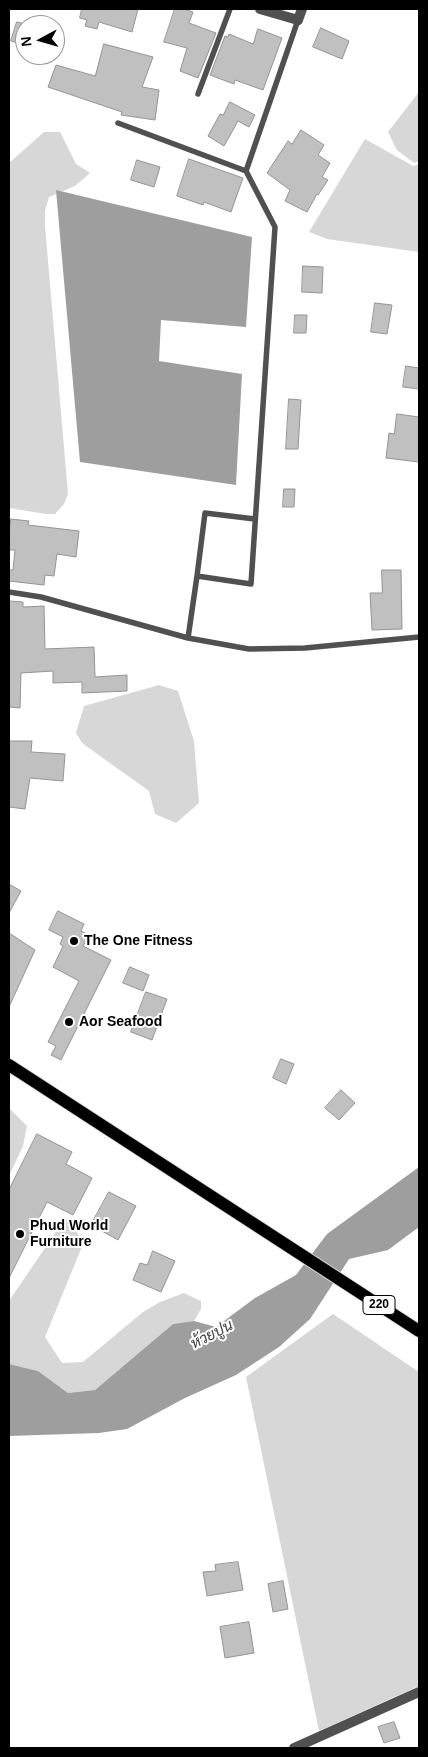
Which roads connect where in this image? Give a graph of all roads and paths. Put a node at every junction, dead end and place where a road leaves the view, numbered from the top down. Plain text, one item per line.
1 (230, 9) edge
2 (260, 9) edge
3 (302, 9) edge
4 (298, 20) junction
5 (198, 94) dead end
6 (118, 123) dead end
7 (246, 171) junction
8 (255, 520) junction
9 (197, 576) junction
10 (9, 592) edge
11 (419, 637) edge
12 (188, 638) junction
13 (9, 1065) edge
14 (419, 1331) edge
15 (419, 1692) edge
16 (314, 1744) edge
17 (294, 1748) edge

1 - 5 lane
2 - 4 street
3 - 4 street
4 - 7 lane
6 - 7 lane
7 - 8 lane
8 - 9 lane
8 - 9 lane
9 - 12 lane
10 - 12 lane
11 - 12 lane
13 - 14 main road, 220
15 - 16 street
16 - 17 street

